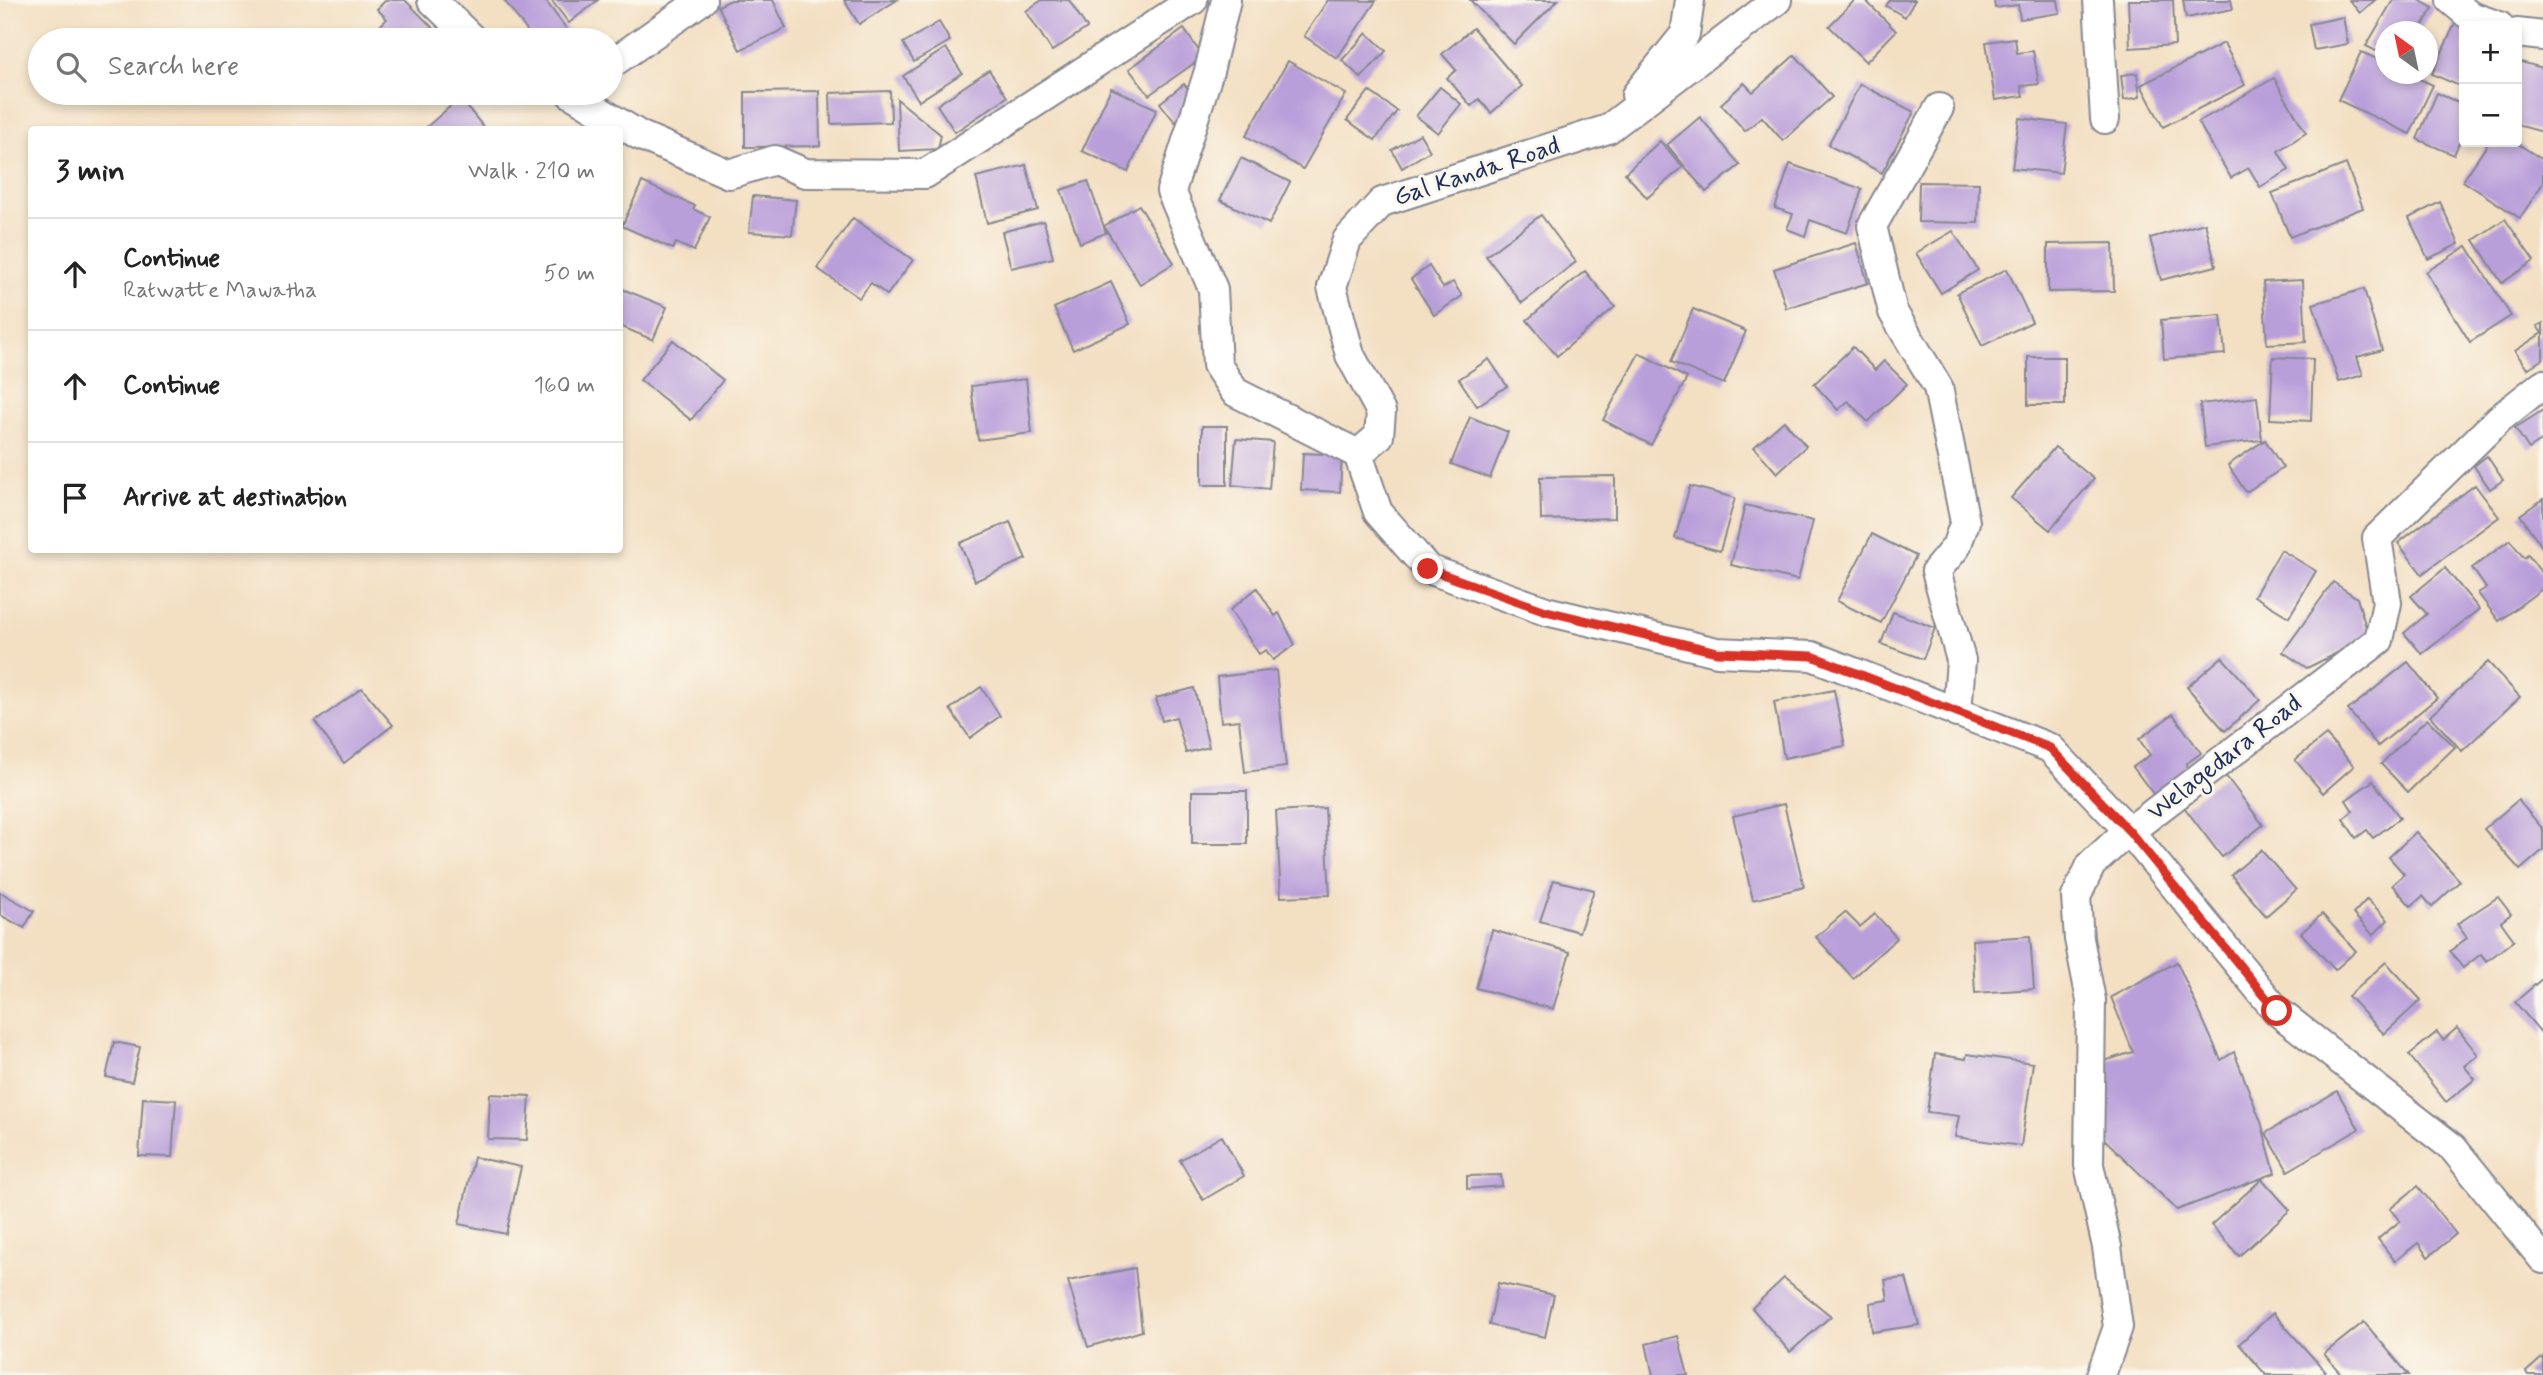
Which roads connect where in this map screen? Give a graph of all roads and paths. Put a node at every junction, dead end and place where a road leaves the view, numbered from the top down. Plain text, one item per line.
1 (432, 0) edge
2 (702, 0) edge
3 (1193, 0) edge
4 (1226, 0) edge
5 (1690, 0) edge
6 (1777, 0) edge
7 (2098, 0) edge
8 (2451, 0) edge
9 (2484, 21) edge
10 (461, 28) edge
11 (2522, 34) edge
12 (2543, 37) edge
13 (623, 56) edge
14 (590, 105) edge
15 (1939, 108) dead end
16 (2105, 119) dead end
17 (1608, 129) junction
18 (2543, 384) edge
19 (1358, 454) junction
20 (1957, 713) junction
21 (2130, 832) junction
22 (2543, 1259) edge
23 (2101, 1375) edge

1 - 10 street
2 - 13 street
3 - 14 street
4 - 19 street
5 - 17 street
6 - 17 street, Gal Kanda Road
7 - 16 street
8 - 9 street
11 - 12 street
15 - 20 street
17 - 19 street, Gal Kanda Road
18 - 21 street, Welagedara Road
19 - 20 street
20 - 21 street
21 - 22 street
21 - 23 street, Welagedara Road

